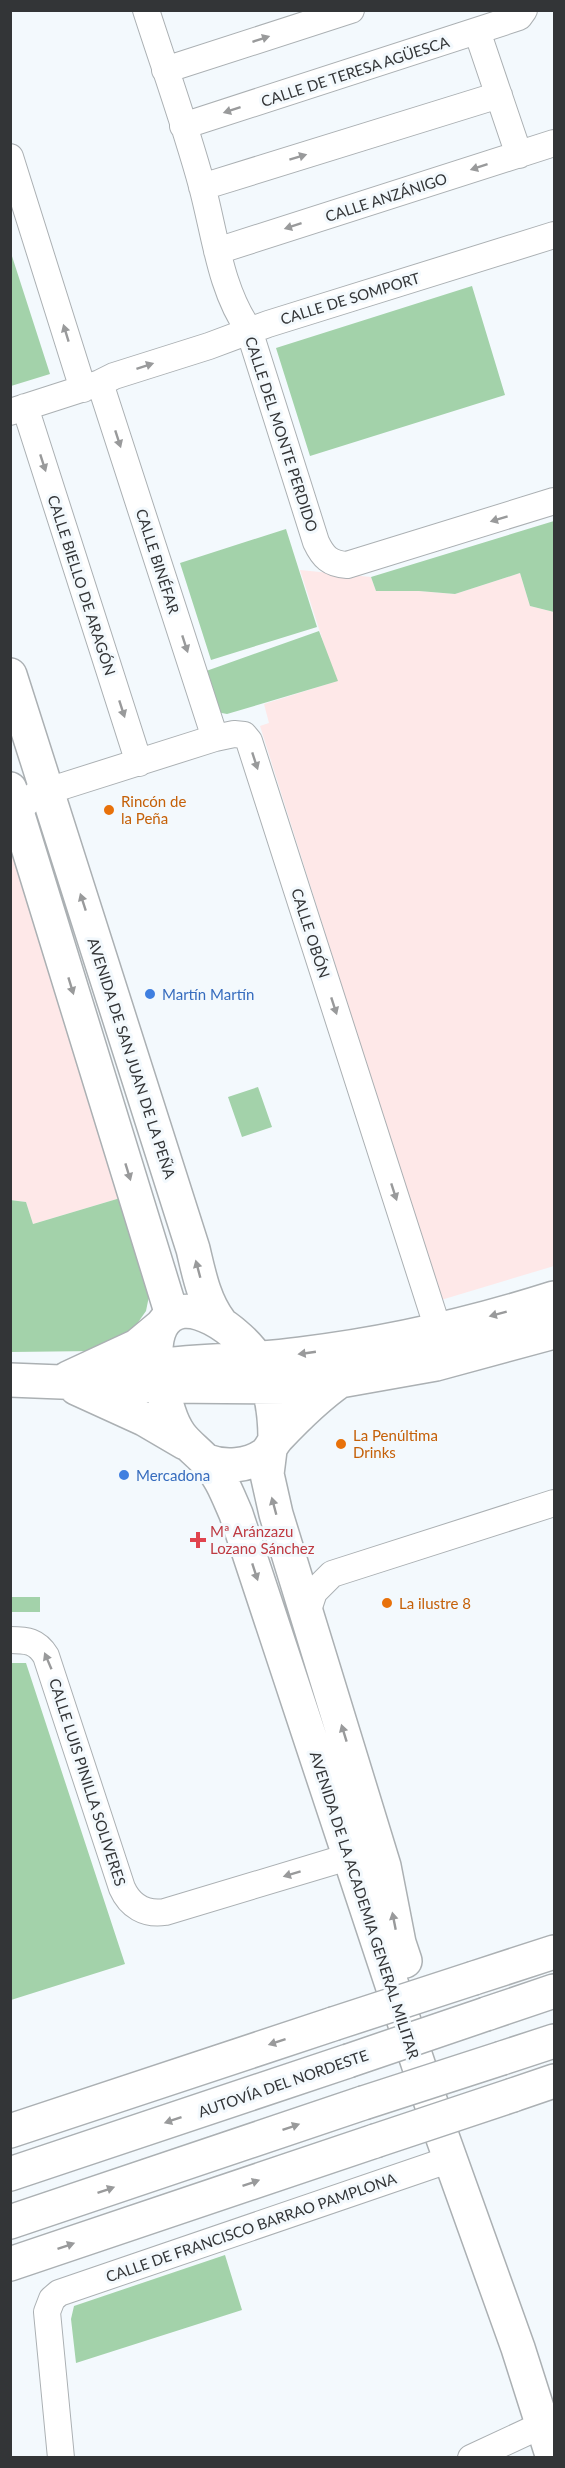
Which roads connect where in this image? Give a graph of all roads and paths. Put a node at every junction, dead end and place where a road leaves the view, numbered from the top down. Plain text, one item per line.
1 (351, 10) edge
2 (524, 11) edge
3 (151, 12) edge
4 (477, 31) junction
5 (165, 70) junction
6 (499, 95) junction
7 (183, 126) junction
8 (555, 144) edge
9 (519, 155) junction
10 (10, 157) edge
11 (202, 187) junction
12 (555, 235) edge
13 (217, 251) junction
14 (249, 330) junction
15 (92, 386) junction
16 (18, 409) edge
17 (555, 501) edge
18 (10, 675) edge
19 (215, 738) junction
20 (139, 763) junction
21 (47, 792) junction
22 (15, 803) edge
23 (555, 1298) edge
24 (167, 1321) junction
25 (220, 1322) junction
26 (438, 1329) junction
27 (555, 1332) edge
28 (263, 1373) junction
29 (160, 1376) junction
30 (10, 1380) edge
31 (61, 1381) junction
32 (340, 1381) junction
33 (273, 1444) junction
34 (196, 1453) junction
35 (555, 1503) edge
36 (290, 1558) junction
37 (332, 1574) junction
38 (307, 1613) junction
39 (10, 1640) edge
40 (348, 1857) junction
41 (555, 1944) edge
42 (555, 1952) edge
43 (517, 1964) junction
44 (555, 1991) edge
45 (555, 2041) edge
46 (555, 2081) edge
47 (10, 2131) edge
48 (452, 2159) junction
49 (10, 2175) edge
50 (10, 2222) edge
51 (10, 2264) edge
52 (555, 2394) edge
53 (542, 2425) junction
54 (61, 2457) edge
55 (471, 2457) edge
56 (553, 2457) edge

5 -> 1 street
2 - 4 street, CALLE DE TERESA AGÜESCA
3 - 5 street, CALLE DEL MONTE PERDIDO
4 - 6 street
4 -> 7 street, CALLE DE TERESA AGÜESCA
5 - 7 street, CALLE DEL MONTE PERDIDO
6 - 9 street
11 -> 6 street
7 - 11 street, CALLE DEL MONTE PERDIDO
8 - 9 street, CALLE ANZÁNIGO
9 -> 13 street, CALLE ANZÁNIGO
15 -> 10 street, CALLE BINÉFAR
11 - 13 street, CALLE DEL MONTE PERDIDO
12 - 14 street, CALLE DE SOMPORT
13 - 14 street, CALLE DEL MONTE PERDIDO
15 -> 14 street, CALLE DE SOMPORT
17 -> 14 street, CALLE DEL MONTE PERDIDO
15 - 16 street, CALLE DE SOMPORT
15 -> 19 street, CALLE BINÉFAR
16 -> 20 street, CALLE BIELLO DE ARAGÓN
18 - 21 main road, AVENIDA DE SAN JUAN DE LA PEÑA
19 - 20 street, CALLE OBÓN
19 -> 26 street, CALLE OBÓN
20 - 21 street, CALLE OBÓN
21 - 22 street
25 -> 21 main road, AVENIDA DE SAN JUAN DE LA PEÑA
22 -> 24 main road
23 -> 26 main road
24 - 25 main road, AVENIDA DE SAN JUAN DE LA PEÑA
24 - 29 main road
24 - 31 main road
25 - 28 main road, AVENIDA DE SAN JUAN DE LA PEÑA
26 -> 28 main road
27 - 32 main road
28 - 29 main road
28 - 32 main road
28 - 33 main road, AVENIDA DE LA ACADEMIA GENERAL MILITAR
29 - 31 main road
29 - 34 main road, AVENIDA DE LA ACADEMIA GENERAL MILITAR
30 - 31 main road
31 - 34 main road
32 - 33 main road
33 - 34 main road
36 -> 33 main road, AVENIDA DE LA ACADEMIA GENERAL MILITAR
34 -> 40 main road, AVENIDA DE LA ACADEMIA GENERAL MILITAR
35 - 37 street
36 - 37 street
36 - 38 main road, AVENIDA DE LA ACADEMIA GENERAL MILITAR
37 - 38 street
52 -> 38 main road, AVENIDA DE LA ACADEMIA GENERAL MILITAR
40 -> 39 street, CALLE LUIS PINILLA SOLIVERES
40 - 48 main road, AVENIDA DE LA ACADEMIA GENERAL MILITAR
41 - 43 main road
42 - 43 main road
43 -> 47 main road, bridge
44 -> 49 main road, AUTOVÍA DEL NORDESTE, bridge
50 -> 45 main road, bridge
51 -> 46 main road, bridge
48 - 53 main road, AVENIDA DE LA ACADEMIA GENERAL MILITAR
48 - 54 street, CALLE DE FRANCISCO BARRAO PAMPLONA
53 - 55 street
53 - 56 main road, AVENIDA DE LA ACADEMIA GENERAL MILITAR

